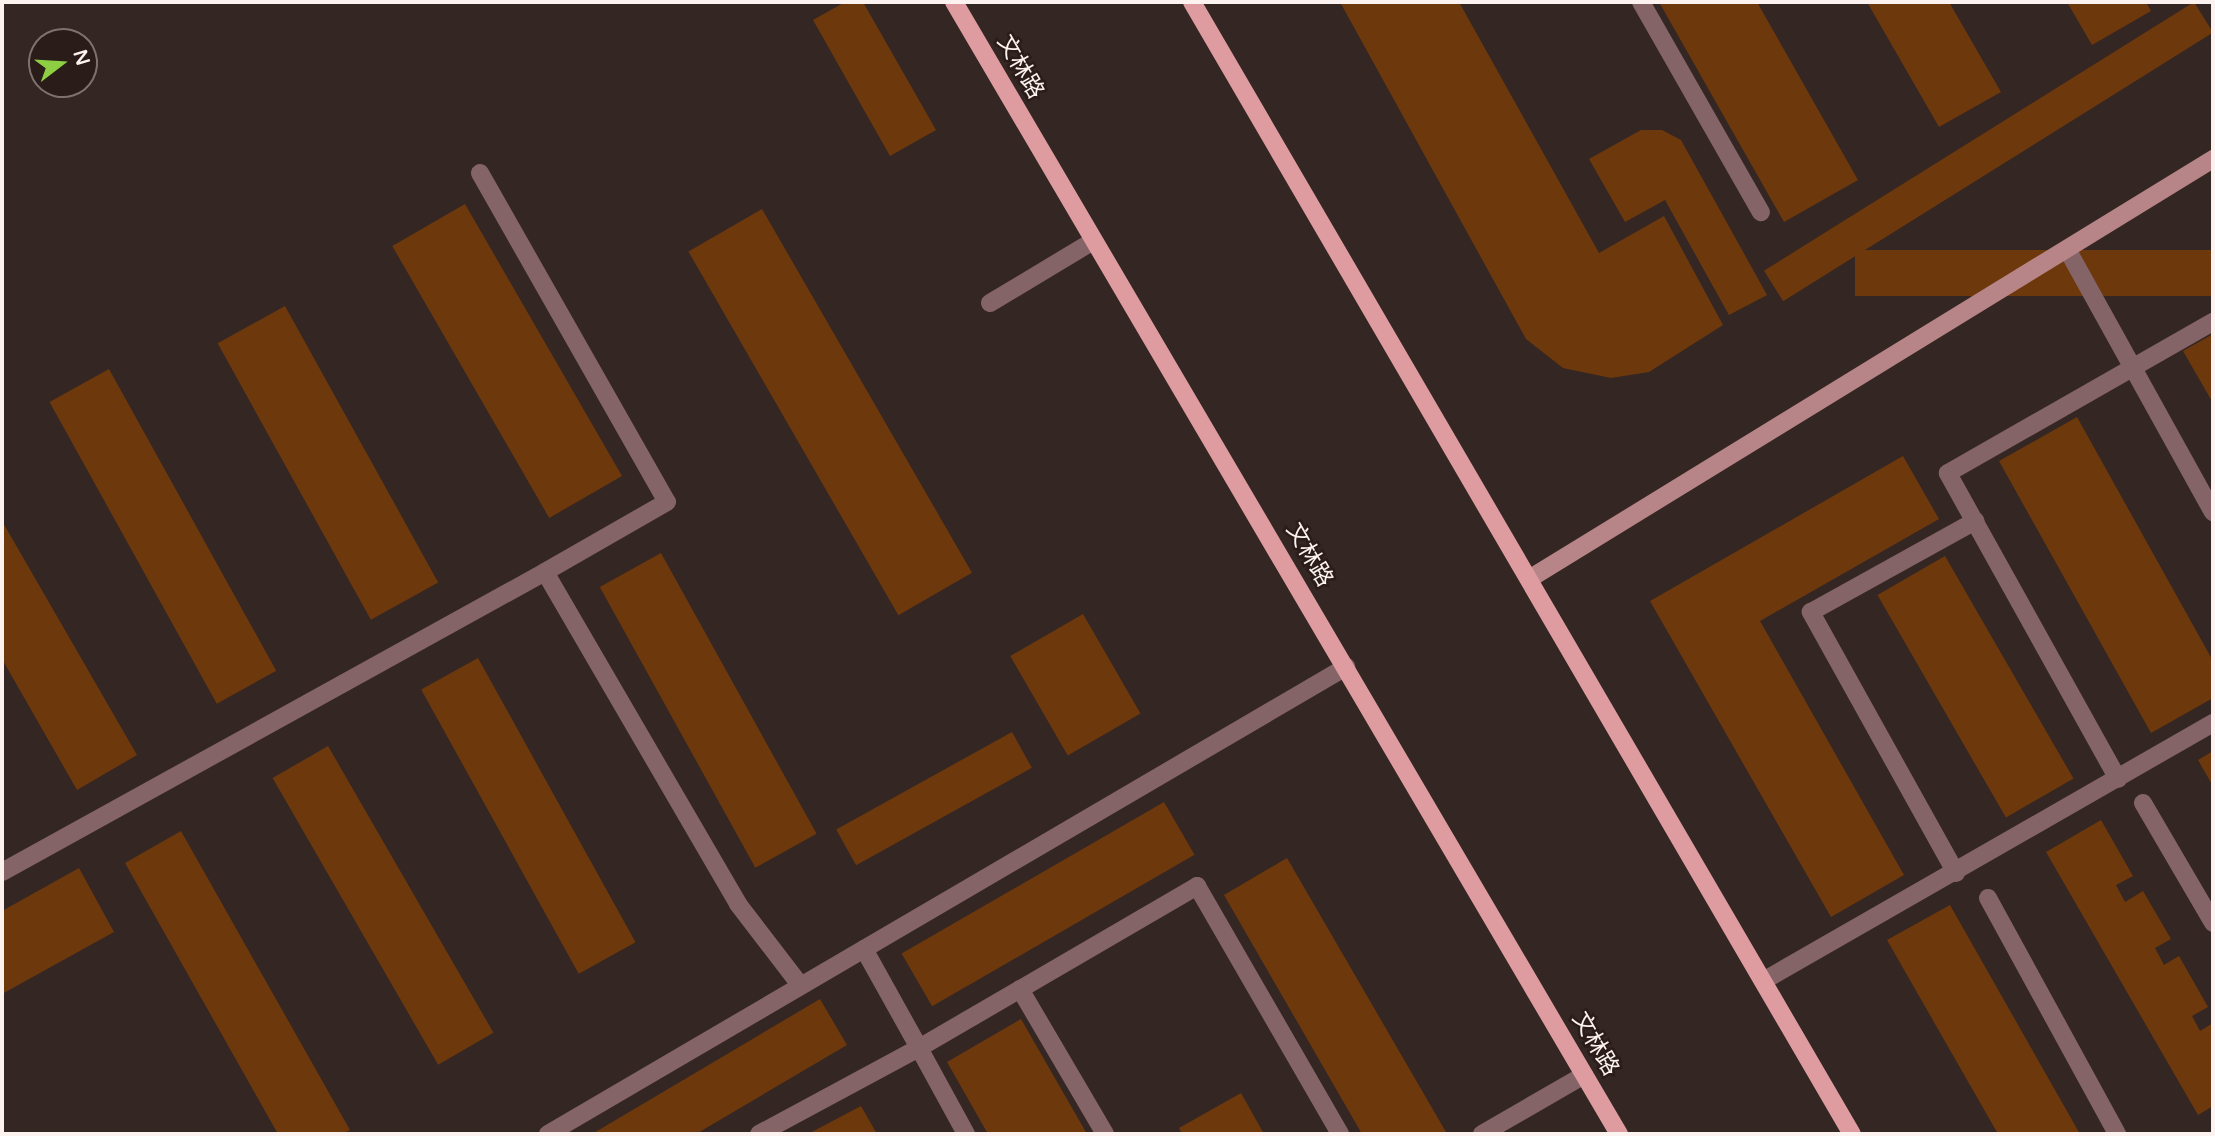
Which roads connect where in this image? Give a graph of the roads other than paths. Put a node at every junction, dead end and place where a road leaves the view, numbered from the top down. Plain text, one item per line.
1 (954, 2) edge
2 (1192, 2) edge
3 (1641, 2) edge
4 (2213, 159) edge
5 (480, 173) dead end
6 (1761, 212) dead end
7 (1093, 241) junction
8 (2067, 249) junction
9 (990, 303) dead end
10 (2213, 322) edge
11 (2132, 366) junction
12 (2213, 512) edge
13 (1975, 521) junction
14 (545, 572) junction
15 (1529, 579) junction
16 (1346, 667) junction
17 (2213, 723) edge
18 (2118, 779) junction
19 (2143, 803) dead end
20 (2, 872) edge
21 (1956, 873) junction
22 (1987, 898) dead end
23 (2213, 923) edge
24 (864, 949) junction
25 (1763, 981) junction
26 (801, 986) junction
27 (1020, 989) junction
28 (919, 1048) junction
29 (1584, 1075) junction
30 (548, 1134) edge
31 (759, 1134) edge
32 (966, 1134) edge
33 (1105, 1134) edge
34 (1340, 1134) edge
35 (1482, 1134) edge
36 (1619, 1134) edge
37 (1852, 1134) edge
38 (2117, 1134) edge

1 - 7 main road, 文林路
2 - 15 main road
3 - 6 street
4 - 8 street
5 - 14 street
7 - 9 street
7 - 16 main road, 文林路
8 - 11 street
8 - 15 street
10 - 11 street
11 - 12 street
11 - 13 street
13 - 18 street
13 - 21 street
14 - 20 street
14 - 26 street
15 - 25 main road
16 - 24 street
16 - 29 main road, 文林路
17 - 18 street
18 - 21 street
19 - 23 street
21 - 25 street
22 - 38 street
24 - 26 street
24 - 28 street
25 - 37 main road
26 - 30 street
27 - 28 street
27 - 33 street
27 - 34 street
28 - 31 street
28 - 32 street
29 - 35 street
29 - 36 main road, 文林路

